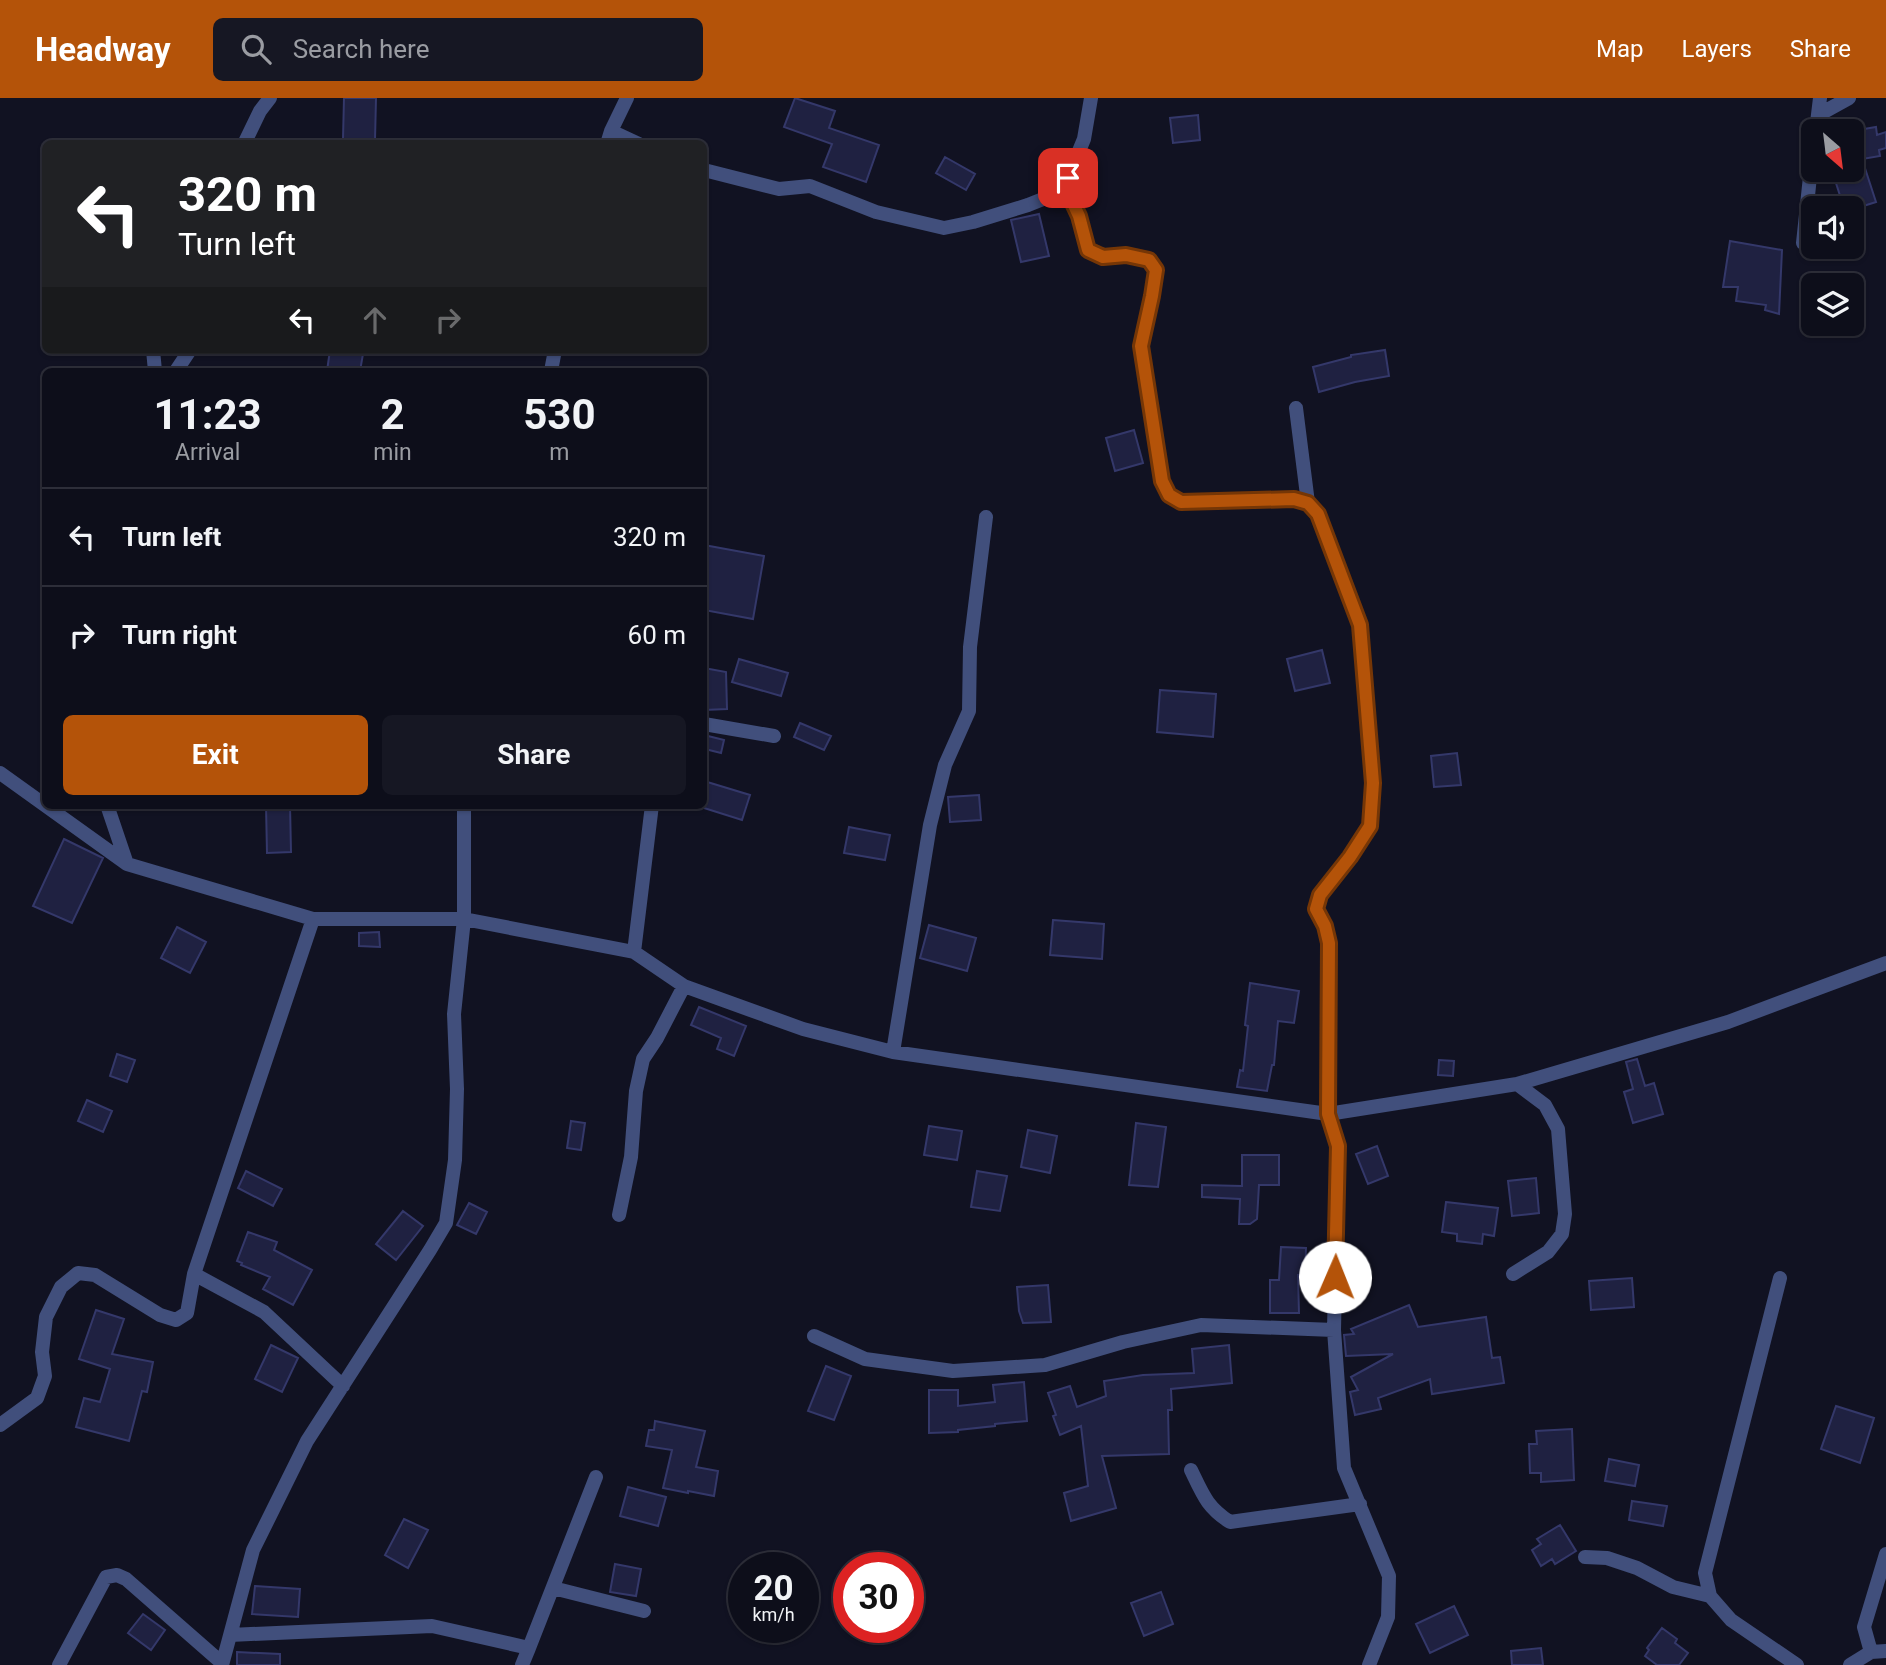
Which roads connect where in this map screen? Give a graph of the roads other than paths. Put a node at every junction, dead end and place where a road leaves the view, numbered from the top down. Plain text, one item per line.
1 (270, 98) edge
2 (627, 98) edge
3 (1091, 98) edge
4 (1821, 98) edge
5 (1849, 98) edge
6 (1820, 114) junction
7 (1819, 119) edge
8 (609, 137) edge
9 (246, 140) edge
10 (707, 171) edge
11 (1060, 197) junction
12 (1296, 408) dead end
13 (1308, 503) junction
14 (986, 517) dead end
15 (707, 725) edge
16 (774, 736) dead end
17 (0, 773) edge
18 (42, 803) edge
19 (50, 809) edge
20 (108, 809) edge
21 (464, 809) edge
22 (652, 809) edge
23 (127, 864) junction
24 (313, 919) junction
25 (464, 919) junction
26 (634, 952) junction
27 (1886, 963) edge
28 (684, 986) junction
29 (893, 1052) junction
30 (1517, 1084) junction
31 (1328, 1114) junction
32 (619, 1215) dead end
33 (194, 1274) junction
34 (1513, 1274) dead end
35 (1780, 1279) dead end
36 (1334, 1330) junction
37 (814, 1336) dead end
38 (343, 1386) junction
39 (0, 1425) edge
40 (1191, 1471) dead end
41 (596, 1477) dead end
42 (1360, 1504) junction
43 (1886, 1554) edge
44 (1585, 1557) dead end
45 (553, 1588) junction
46 (1710, 1597) junction
47 (644, 1611) dead end
48 (230, 1635) junction
49 (529, 1648) junction
50 (1879, 1651) edge
51 (222, 1664) edge
52 (59, 1665) edge
53 (522, 1665) edge
54 (1369, 1665) edge
55 (1797, 1665) edge
56 (1850, 1665) edge

1 - 9 street
2 - 8 street
3 - 11 street
4 - 6 street
5 - 6 street
6 - 7 street
10 - 11 street
11 - 13 street
12 - 13 street
13 - 31 street
14 - 29 street
15 - 16 street
17 - 18 street
19 - 23 street
20 - 23 street
21 - 25 street
22 - 26 street
23 - 24 street
24 - 25 street
24 - 33 street
25 - 26 street
25 - 38 street
26 - 28 street
27 - 30 street
28 - 29 street
28 - 32 street
29 - 31 street
30 - 31 street
30 - 34 street
31 - 36 street
33 - 38 street
33 - 39 street
35 - 46 street
36 - 37 street
36 - 42 street
38 - 48 street
40 - 42 street
41 - 45 street
42 - 54 street
43 - 50 street
44 - 46 street
45 - 47 street
45 - 49 street
46 - 55 street
48 - 49 street
48 - 51 street
49 - 53 street
50 - 56 street
51 - 52 street

